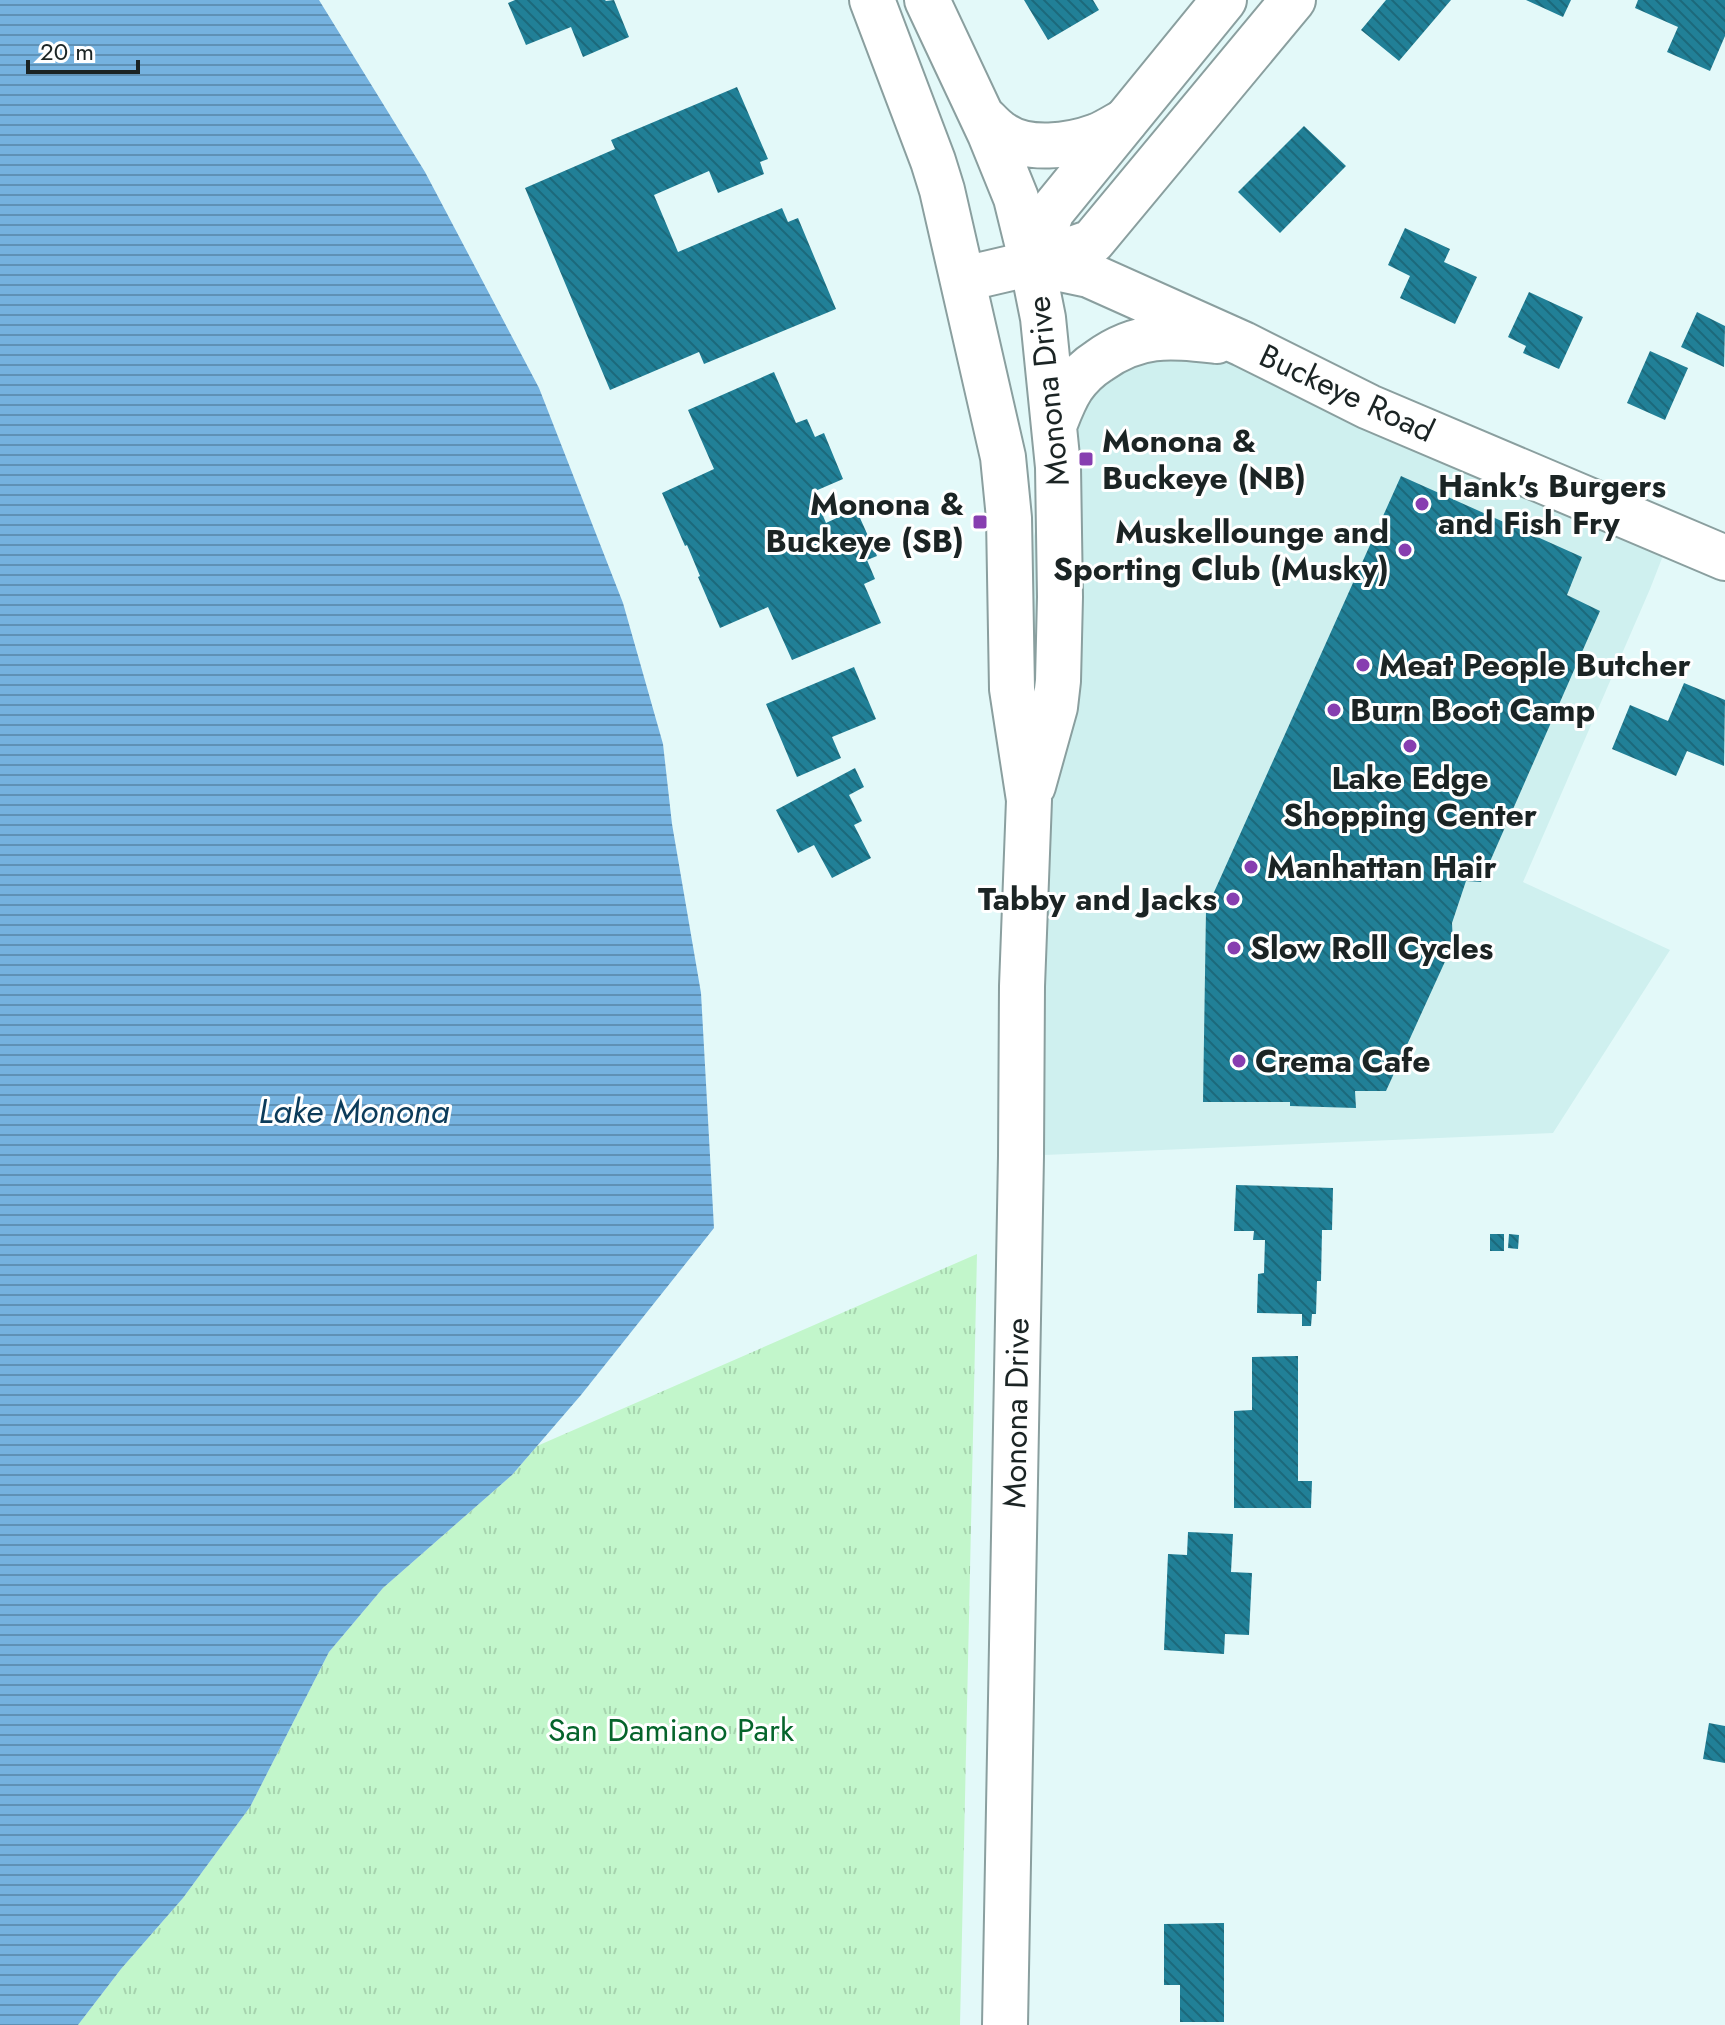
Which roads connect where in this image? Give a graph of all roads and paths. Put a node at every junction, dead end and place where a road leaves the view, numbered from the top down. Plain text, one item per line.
1 (872, 0) edge
2 (927, 0) edge
3 (1224, 0) edge
4 (1293, 0) edge
5 (983, 117) junction
6 (1125, 121) junction
7 (1032, 263) junction
8 (964, 279) junction
9 (1243, 344) junction
10 (1054, 426) junction
11 (1725, 558) edge
12 (1029, 800) junction
13 (1005, 2025) edge

1 - 8 street, Monona Drive
2 - 5 street, Monona Drive
3 - 6 street
4 - 7 street
5 - 6 street
5 - 7 street, Monona Drive
6 - 7 street
7 - 8 street, Buckeye Road
7 - 9 street, Buckeye Road
7 - 10 street, Monona Drive
8 - 12 street, Monona Drive
9 - 10 street
9 - 11 street, Buckeye Road
10 - 12 street, Monona Drive
12 - 13 street, Monona Drive

